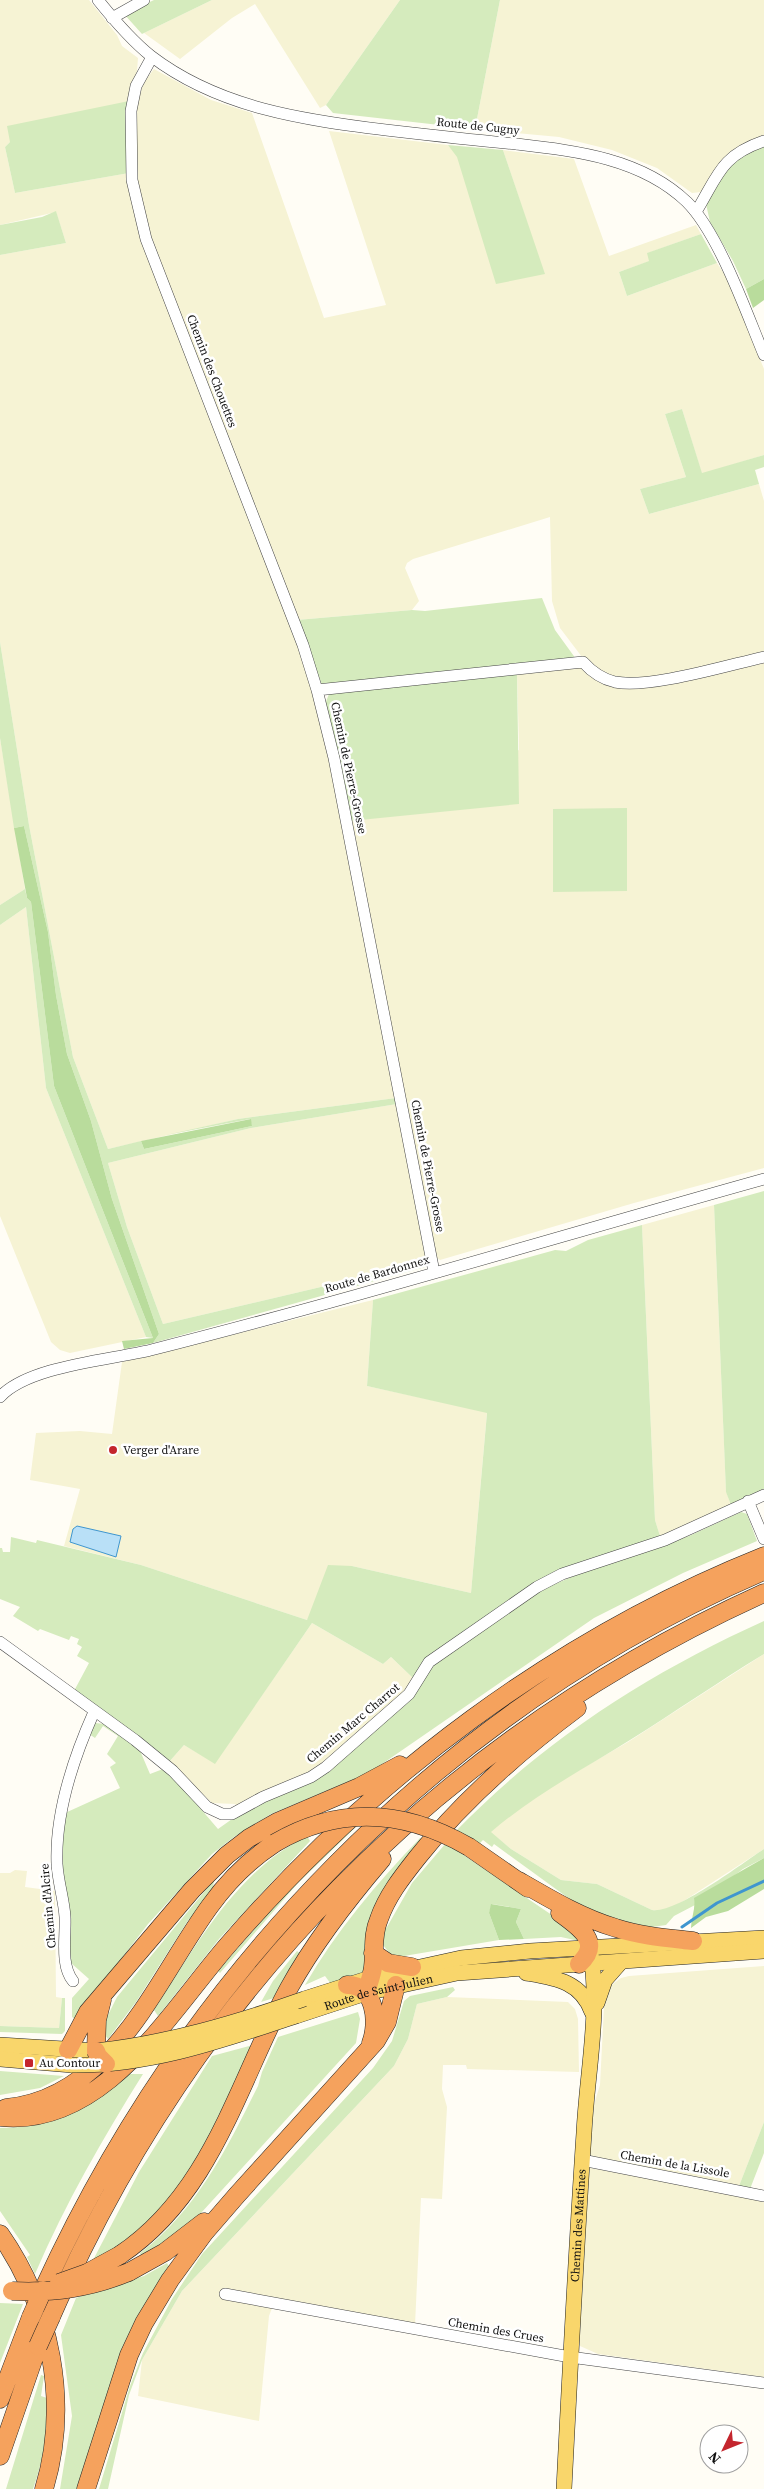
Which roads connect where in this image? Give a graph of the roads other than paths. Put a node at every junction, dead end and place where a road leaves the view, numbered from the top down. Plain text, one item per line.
1 (98, 0) edge
2 (144, 0) edge
3 (112, 18) junction
4 (152, 57) junction
5 (764, 141) edge
6 (696, 212) junction
7 (764, 355) edge
8 (764, 657) edge
9 (317, 690) junction
10 (764, 1179) edge
11 (434, 1272) junction
12 (0, 1397) edge
13 (764, 1495) edge
14 (748, 1501) junction
15 (764, 1539) edge
16 (764, 1556) edge
17 (764, 1571) edge
18 (764, 1593) edge
19 (0, 1642) edge
20 (657, 1647) junction
21 (94, 1712) junction
22 (447, 1736) junction
23 (428, 1805) junction
24 (569, 1913) junction
25 (764, 1938) edge
26 (693, 1941) junction
27 (764, 1951) edge
28 (373, 1953) junction
29 (591, 1956) junction
30 (620, 1963) junction
31 (412, 1968) junction
32 (505, 1968) junction
33 (74, 1981) dead end
34 (347, 1985) joint
35 (396, 1985) junction
36 (368, 1986) junction
37 (108, 1989) junction
38 (593, 2014) junction
39 (0, 2044) edge
40 (368, 2050) junction
41 (96, 2052) junction
42 (70, 2058) junction
43 (0, 2059) edge
44 (0, 2108) edge
45 (0, 2117) edge
46 (582, 2160) junction
47 (237, 2195) junction
48 (764, 2196) edge
49 (0, 2234) edge
50 (6, 2291) edge
51 (226, 2294) dead end
52 (570, 2357) junction
53 (764, 2383) edge
54 (0, 2399) edge
55 (0, 2456) edge
56 (44, 2489) edge
57 (86, 2489) edge
58 (564, 2489) edge

1 - 3 street, Route de Cugny
2 - 3 street
3 - 4 street, Route de Cugny
4 - 6 street, Route de Cugny
4 - 9 street, Chemin des Chouettes
5 - 6 street
6 - 7 street, Route de Cugny
8 - 9 street, Chemin de Pierre-Grosse
9 - 11 street, Chemin de Pierre-Grosse
10 - 11 street, Route de Bardonnex
11 - 12 street, Route de Bardonnex
13 - 14 street, Chemin Marc Charrot
14 - 15 street
14 - 21 street, Chemin Marc Charrot
16 - 22 highway
17 - 54 highway, bridge
18 - 20 highway
19 - 21 street, Chemin Marc Charrot
20 - 23 highway
20 - 28 highway
21 - 33 street, Chemin d'Alcire
22 - 37 highway
22 - 45 highway
23 - 50 highway, bridge
23 - 55 highway, bridge
24 - 26 highway
24 - 29 highway
24 - 44 highway, bridge
25 - 26 main road, Route de Saint-Julien
26 - 29 main road, Route de Saint-Julien
27 - 30 main road, Route de Saint-Julien
28 - 31 highway
28 - 36 highway
29 - 30 main road, Route de Saint-Julien
29 - 31 main road, Route de Saint-Julien
29 - 32 main road, Route de Saint-Julien
29 - 38 main road, Chemin des Mattines
30 - 38 main road
31 - 36 main road, Route de Saint-Julien
32 - 35 main road, Route de Saint-Julien
32 - 38 main road
34 - 36 highway
34 - 41 main road, Route de Saint-Julien, bridge
35 - 36 main road, Route de Saint-Julien
35 - 40 highway
36 - 40 highway
36 - 41 main road, Route de Saint-Julien, bridge
37 - 41 highway
37 - 42 highway
38 - 46 main road, Chemin des Mattines
39 - 42 main road, Route de Saint-Julien
40 - 47 highway
41 - 42 main road, Route de Saint-Julien, bridge
41 - 42 main road, Route de Saint-Julien
42 - 43 main road, Route de Saint-Julien
46 - 48 street, Chemin de la Lissole
46 - 52 main road, Chemin des Mattines
47 - 50 highway, bridge
47 - 57 highway
49 - 56 highway
51 - 52 street, Chemin des Crues
52 - 53 street, Chemin des Crues
52 - 58 main road, Chemin des Mattines

